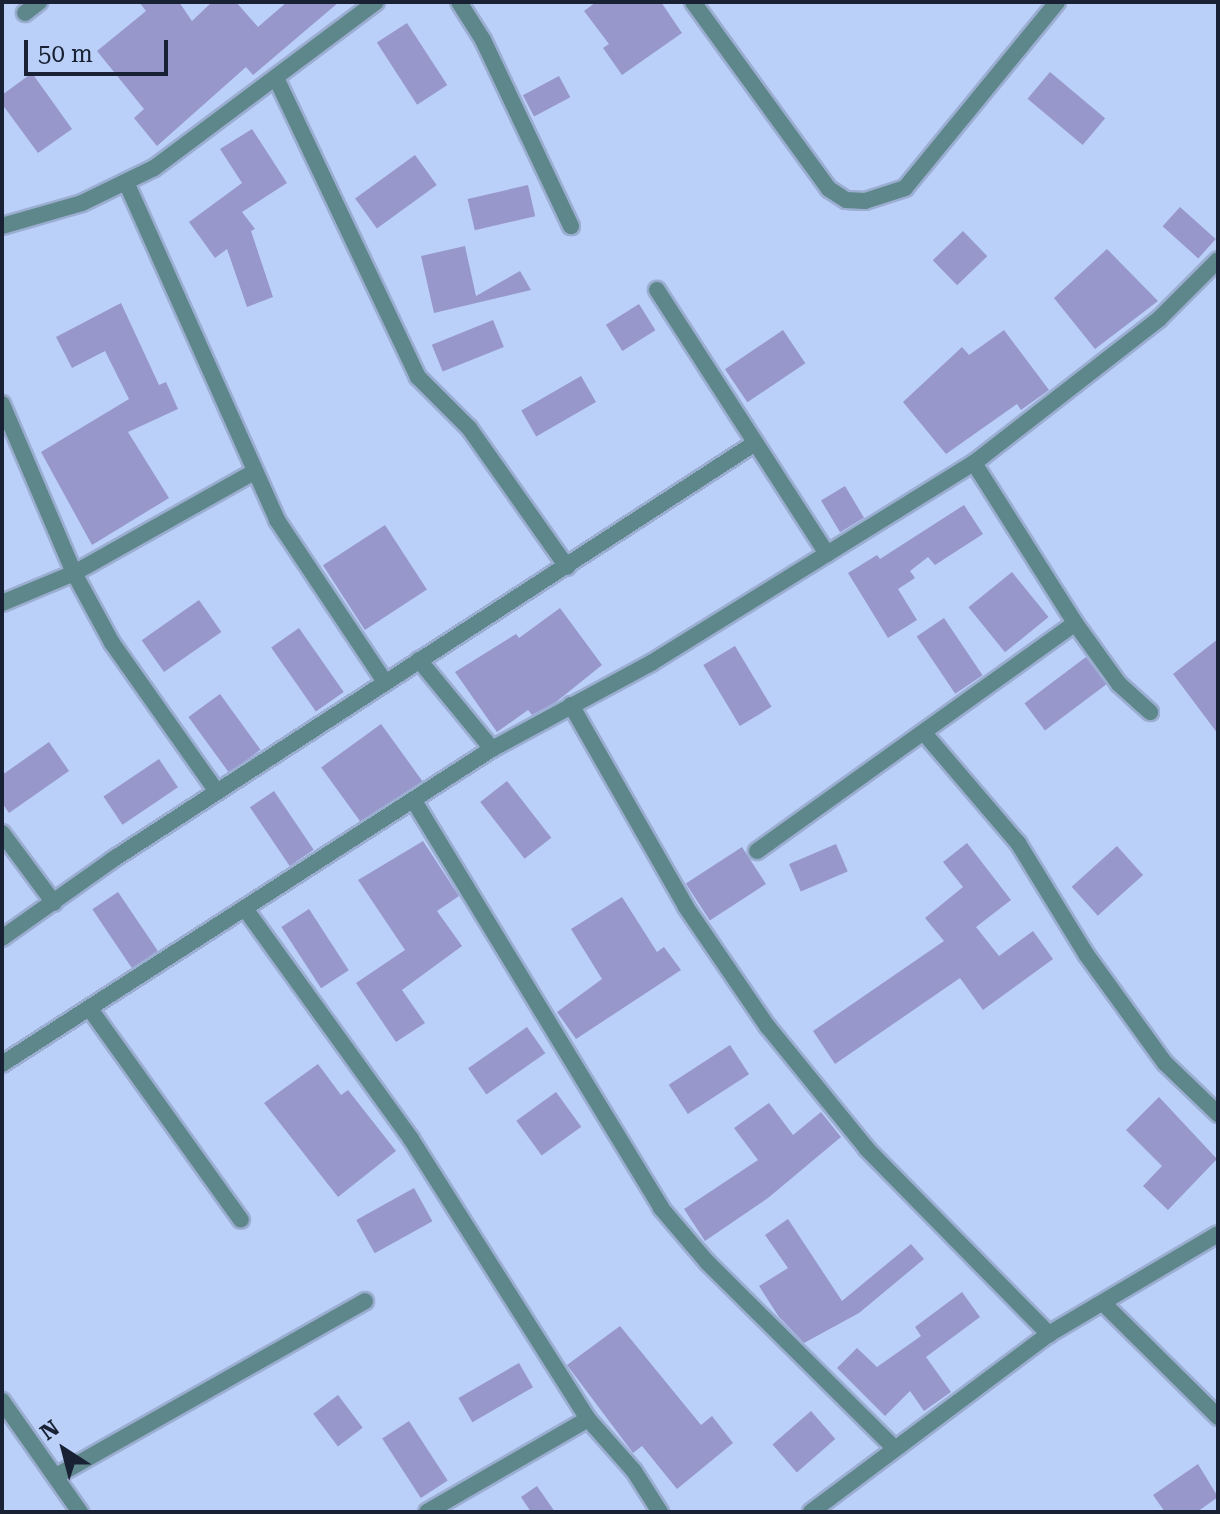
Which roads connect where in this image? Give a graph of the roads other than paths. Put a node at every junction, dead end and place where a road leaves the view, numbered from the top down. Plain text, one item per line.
1 (39, 2) edge
2 (376, 2) edge
3 (459, 2) edge
4 (693, 2) edge
5 (1057, 2) edge
6 (25, 13) dead end
7 (276, 78) junction
8 (126, 182) junction
9 (2, 226) edge
10 (571, 226) dead end
11 (1218, 260) edge
12 (657, 290) dead end
13 (2, 404) edge
14 (755, 443) junction
15 (974, 463) junction
16 (254, 472) junction
17 (827, 554) junction
18 (567, 567) junction
19 (74, 573) junction
20 (2, 603) edge
21 (1075, 623) junction
22 (419, 660) junction
23 (385, 682) junction
24 (571, 705) junction
25 (1150, 712) dead end
26 (924, 733) junction
27 (492, 749) junction
28 (217, 792) junction
29 (414, 801) junction
30 (2, 833) edge
31 (757, 851) dead end
32 (54, 903) junction
33 (246, 910) junction
34 (2, 938) edge
35 (90, 1009) junction
36 (2, 1064) edge
37 (1218, 1114) edge
38 (241, 1220) dead end
39 (1218, 1234) edge
40 (365, 1301) dead end
41 (1103, 1303) junction
42 (1049, 1334) junction
43 (2, 1401) edge
44 (1218, 1417) edge
45 (588, 1419) junction
46 (893, 1447) junction
47 (56, 1476) junction
48 (80, 1512) edge
49 (427, 1512) edge
50 (660, 1512) edge
51 (811, 1512) edge

1 - 6 street
2 - 7 street
3 - 10 street
4 - 5 street
7 - 8 street
7 - 18 street
8 - 9 street
8 - 16 street
11 - 15 street
12 - 14 street
13 - 19 street
14 - 17 street
14 - 18 street
15 - 17 street
15 - 21 street
16 - 19 street
16 - 23 street
17 - 24 street
18 - 22 street
19 - 20 street
19 - 28 street
21 - 25 street
21 - 26 street
22 - 23 street
22 - 27 street
23 - 28 street
24 - 27 street
24 - 42 street
26 - 31 street
26 - 37 street
27 - 29 street
28 - 32 street
29 - 33 street
29 - 46 street
30 - 32 street
32 - 34 street
33 - 35 street
33 - 45 street
35 - 36 street
35 - 38 street
39 - 41 street
40 - 47 street
41 - 42 street
41 - 44 street
42 - 46 street
43 - 47 street
45 - 49 street
45 - 50 street
46 - 51 street
47 - 48 street

